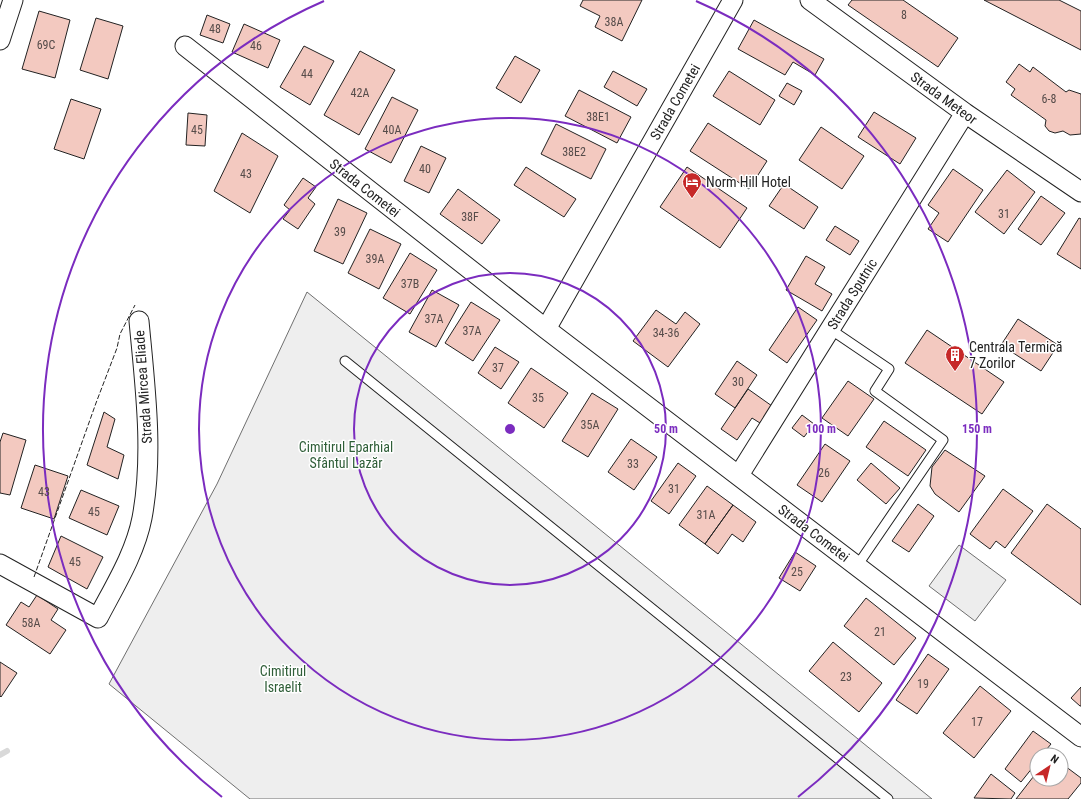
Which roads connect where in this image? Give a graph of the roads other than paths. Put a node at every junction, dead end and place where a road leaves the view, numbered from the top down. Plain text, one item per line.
1 (13, 0) edge
2 (733, 0) edge
3 (810, 0) edge
4 (0, 40) edge
5 (185, 46) dead end
6 (965, 113) junction
7 (1081, 192) edge
8 (139, 321) dead end
9 (546, 329) junction
10 (830, 329) junction
11 (344, 361) dead end
12 (739, 475) junction
13 (0, 564) edge
14 (857, 566) junction
15 (1081, 737) edge
16 (888, 799) edge

1 - 4 street
2 - 9 street, Strada Cometei
3 - 6 street, Strada Meteor
5 - 9 street, Strada Cometei
6 - 7 street, Strada Meteor
6 - 10 street, Strada Sputnic
8 - 13 street, Strada Mircea Eliade
9 - 12 street, Strada Cometei
10 - 12 street, Strada Sputnic
10 - 14 lane
11 - 16 lane
12 - 14 street, Strada Cometei
14 - 15 street, Strada Cometei

